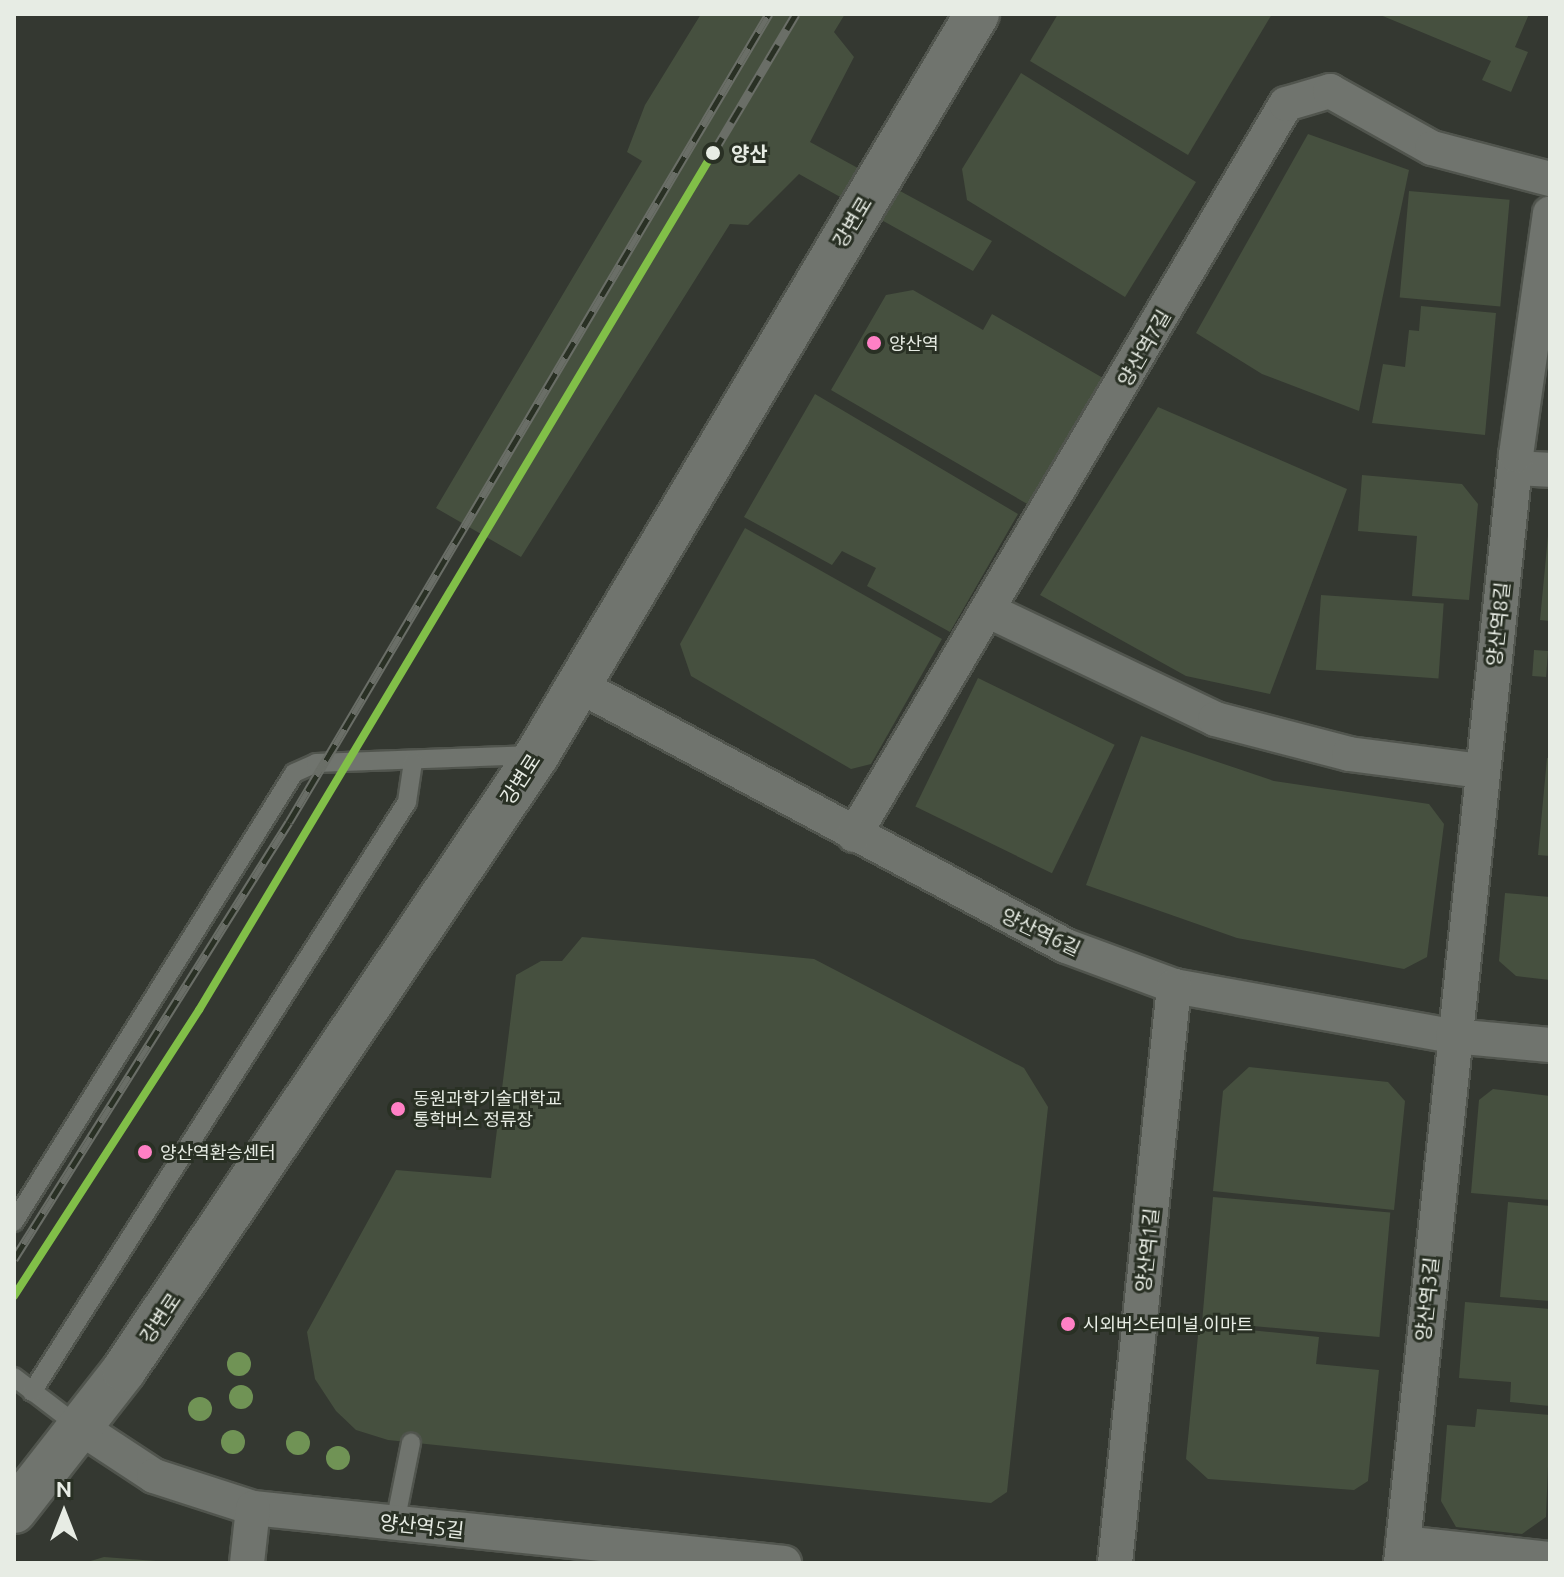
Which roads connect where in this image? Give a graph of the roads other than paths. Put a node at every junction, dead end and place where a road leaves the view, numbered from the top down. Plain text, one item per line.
1 (977, 14) edge
2 (1550, 179) edge
3 (1550, 213) edge
4 (1515, 468) junction
5 (1550, 470) edge
6 (989, 611) junction
7 (578, 685) junction
8 (537, 755) junction
9 (413, 762) junction
10 (1482, 771) junction
11 (854, 835) junction
12 (1174, 986) junction
13 (1453, 1036) junction
14 (1550, 1045) edge
15 (14, 1222) edge
16 (14, 1377) edge
17 (32, 1392) junction
18 (78, 1426) junction
19 (411, 1443) dead end
20 (253, 1508) junction
21 (14, 1511) edge
22 (395, 1523) junction
23 (568, 1552) edge
24 (1402, 1553) edge
25 (1550, 1559) edge
26 (247, 1563) edge
27 (784, 1563) edge
28 (1115, 1563) edge

1 - 7 street, 강변로
2 - 6 street, 양산역7길
3 - 4 street, 양산역8길
4 - 5 street
4 - 10 street, 양산역8길
6 - 10 street
6 - 11 street, 양산역7길
7 - 8 street, 강변로
7 - 11 street, 양산역6길
8 - 9 lane
8 - 18 street, 강변로
9 - 15 lane
9 - 17 lane
10 - 13 street, 양산역8길
11 - 12 street, 양산역6길
12 - 13 street, 양산역6길
12 - 28 street, 양산역1길
13 - 14 street, 양산역6길
13 - 24 street, 양산역3길
16 - 17 lane
17 - 18 lane
18 - 20 street, 양산역5길
18 - 21 street, 강변로
19 - 22 lane
20 - 22 street, 양산역5길
20 - 26 street
22 - 23 street, 양산역5길
23 - 27 street, 양산역5길
24 - 25 street

